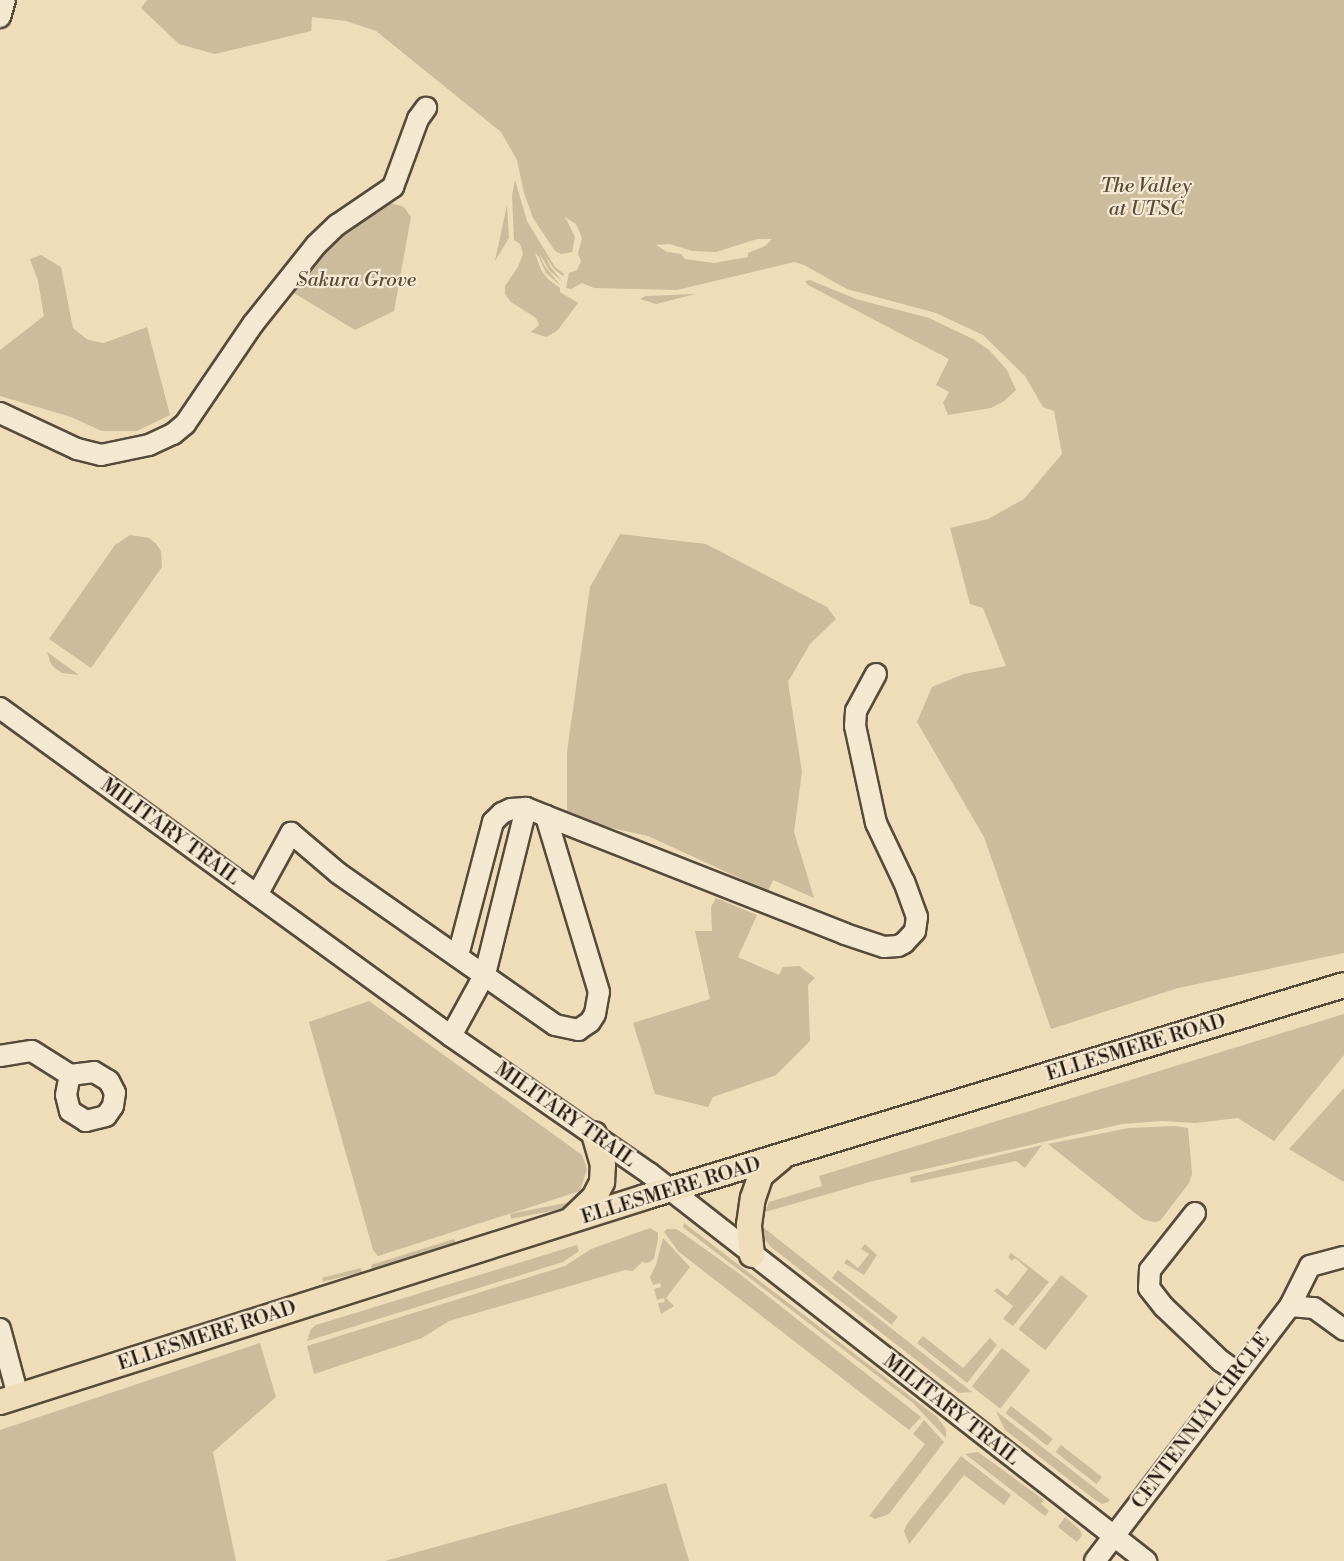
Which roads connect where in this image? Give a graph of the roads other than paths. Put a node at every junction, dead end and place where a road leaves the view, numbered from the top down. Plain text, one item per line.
1 (5, 0) edge
2 (0, 17) edge
3 (426, 108) dead end
4 (2, 416) edge
5 (876, 674) dead end
6 (0, 708) edge
7 (526, 808) junction
8 (546, 816) junction
9 (257, 895) junction
10 (458, 955) junction
11 (485, 974) junction
12 (1344, 985) edge
13 (451, 1036) junction
14 (0, 1056) edge
15 (70, 1076) dead end
16 (594, 1134) junction
17 (783, 1156) junction
18 (670, 1190) junction
19 (1195, 1213) dead end
20 (569, 1222) junction
21 (752, 1255) junction
22 (1344, 1257) edge
23 (1290, 1306) junction
24 (0, 1329) edge
25 (1344, 1330) edge
26 (1237, 1372) junction
27 (9, 1399) edge
28 (1114, 1537) junction
29 (1095, 1561) edge
30 (1146, 1561) edge

1 - 2 street
3 - 4 street
5 - 8 street
6 - 9 street, MILITARY TRAIL
7 - 8 street
7 - 10 street
7 - 11 street
8 - 11 street
9 - 10 street
9 - 13 street, MILITARY TRAIL
10 - 11 street
11 - 13 street
12 - 17 main road, ELLESMERE ROAD
13 - 16 street, MILITARY TRAIL
14 - 15 street
16 - 18 street, MILITARY TRAIL
16 - 20 main road
17 - 18 main road, ELLESMERE ROAD
17 - 21 main road
18 - 20 main road, ELLESMERE ROAD
18 - 21 street, MILITARY TRAIL
19 - 26 street
20 - 27 main road, ELLESMERE ROAD
21 - 28 street, MILITARY TRAIL
22 - 23 street, CENTENNIAL CIRCLE
23 - 25 street
23 - 26 street, CENTENNIAL CIRCLE
24 - 27 street
26 - 28 street, CENTENNIAL CIRCLE
28 - 29 street, CENTENNIAL CIRCLE
28 - 30 street, MILITARY TRAIL

